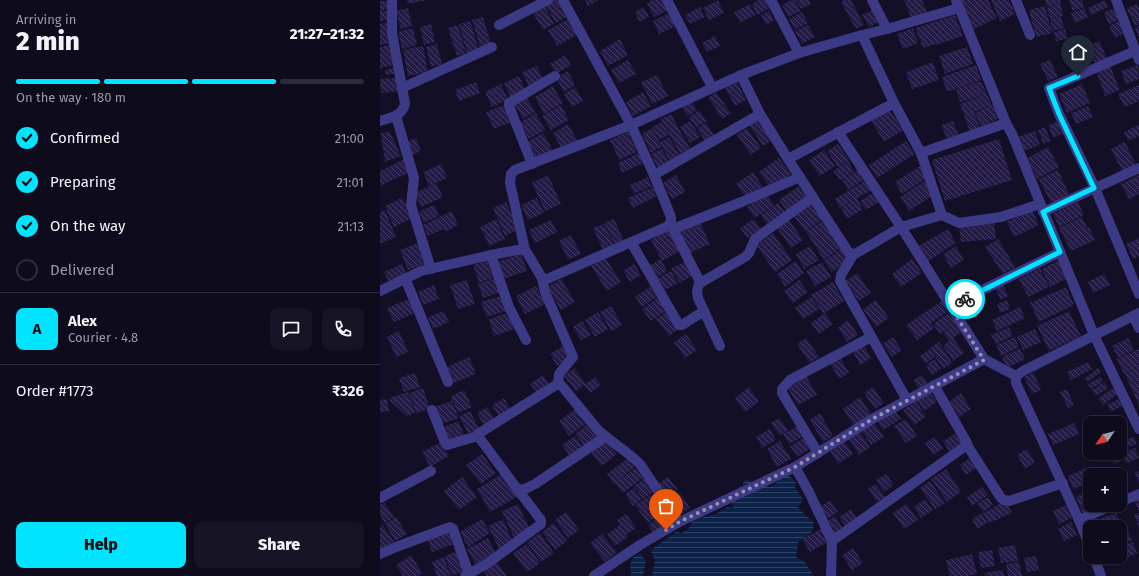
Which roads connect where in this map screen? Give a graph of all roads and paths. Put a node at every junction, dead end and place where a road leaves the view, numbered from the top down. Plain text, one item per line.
1 (392, 0) edge
2 (548, 0) edge
3 (562, 0) edge
4 (667, 0) edge
5 (771, 0) edge
6 (872, 0) edge
7 (1016, 0) edge
8 (1116, 0) edge
9 (957, 4) edge
10 (499, 25) dead end
11 (887, 29) junction
12 (862, 35) junction
13 (1030, 35) dead end
14 (492, 47) dead end
15 (799, 53) junction
16 (1137, 55) edge
17 (741, 75) junction
18 (555, 76) dead end
19 (712, 87) junction
20 (402, 88) junction
21 (894, 103) junction
22 (760, 114) junction
23 (396, 116) junction
24 (380, 122) edge
25 (1006, 123) junction
26 (631, 124) junction
27 (838, 132) junction
28 (921, 153) junction
29 (788, 159) junction
30 (532, 164) junction
31 (1139, 168) edge
32 (654, 175) junction
33 (800, 177) junction
34 (1094, 188) junction
35 (813, 197) junction
36 (1042, 208) junction
37 (942, 215) junction
38 (671, 226) junction
39 (901, 227) junction
40 (631, 242) junction
41 (525, 250) junction
42 (1060, 252) junction
43 (491, 255) junction
44 (853, 255) junction
45 (431, 269) junction
46 (405, 278) junction
47 (542, 278) junction
48 (700, 281) junction
49 (380, 291) edge
50 (1139, 294) edge
51 (950, 306) junction
52 (704, 311) junction
53 (1136, 314) edge
54 (1139, 328) edge
55 (1094, 335) junction
56 (871, 337) junction
57 (526, 340) dead end
58 (720, 346) dead end
59 (984, 360) junction
60 (1016, 376) junction
61 (448, 382) dead end
62 (558, 385) junction
63 (934, 385) junction
64 (907, 400) junction
65 (432, 410) dead end
66 (1139, 429) edge
67 (478, 436) junction
68 (605, 437) junction
69 (967, 446) junction
70 (818, 453) junction
71 (795, 467) junction
72 (431, 471) dead end
73 (1062, 483) junction
74 (518, 490) junction
75 (1139, 494) edge
76 (380, 498) edge
77 (1127, 499) edge
78 (1097, 512) edge
79 (1079, 520) junction
80 (679, 522) junction
81 (1083, 530) edge
82 (832, 541) junction
83 (380, 554) edge
84 (1097, 564) edge
85 (467, 575) edge
86 (594, 576) edge
87 (831, 576) edge
88 (1101, 576) edge

1 - 20 street
2 - 10 street
3 - 26 street
4 - 19 street
5 - 15 street
6 - 11 street
7 - 13 street
8 - 16 street
9 - 11 street
9 - 25 street
11 - 12 street
12 - 15 street
12 - 21 street
14 - 20 street
15 - 17 street
16 - 34 street
17 - 19 street
17 - 22 street
18 - 30 street
19 - 26 street
20 - 23 street
21 - 27 street
21 - 28 street
22 - 29 street
22 - 32 street
23 - 24 street
23 - 45 street
25 - 28 street
25 - 36 street
26 - 30 street
26 - 32 street
27 - 29 street
27 - 39 street
28 - 37 street
29 - 33 street
30 - 41 street
31 - 34 street
32 - 38 street
33 - 35 street
33 - 38 street
34 - 36 street
34 - 50 street
35 - 44 street
35 - 48 street
36 - 37 street
36 - 42 street
37 - 39 street
38 - 40 street
38 - 48 street
39 - 44 street
39 - 51 street
40 - 47 street
40 - 52 street
41 - 43 street
41 - 47 street
42 - 51 street
42 - 55 street
43 - 45 street
43 - 57 street
44 - 56 street
45 - 46 street
46 - 49 street
46 - 61 street
47 - 62 street
48 - 52 street
51 - 59 street
52 - 58 street
53 - 54 street
53 - 55 street
55 - 60 street
55 - 66 street
56 - 64 street
56 - 70 street
59 - 60 street
59 - 63 street
60 - 73 street
62 - 67 street
62 - 68 street
63 - 64 street
63 - 69 street
64 - 70 street
65 - 67 street
67 - 74 street
68 - 74 street
68 - 80 street
69 - 73 street
69 - 82 street
70 - 71 street
71 - 80 street
71 - 82 street
72 - 76 street
73 - 79 street
74 - 85 street
75 - 77 street
78 - 79 street
79 - 81 street
80 - 86 street
82 - 87 street
83 - 85 street
84 - 88 street

